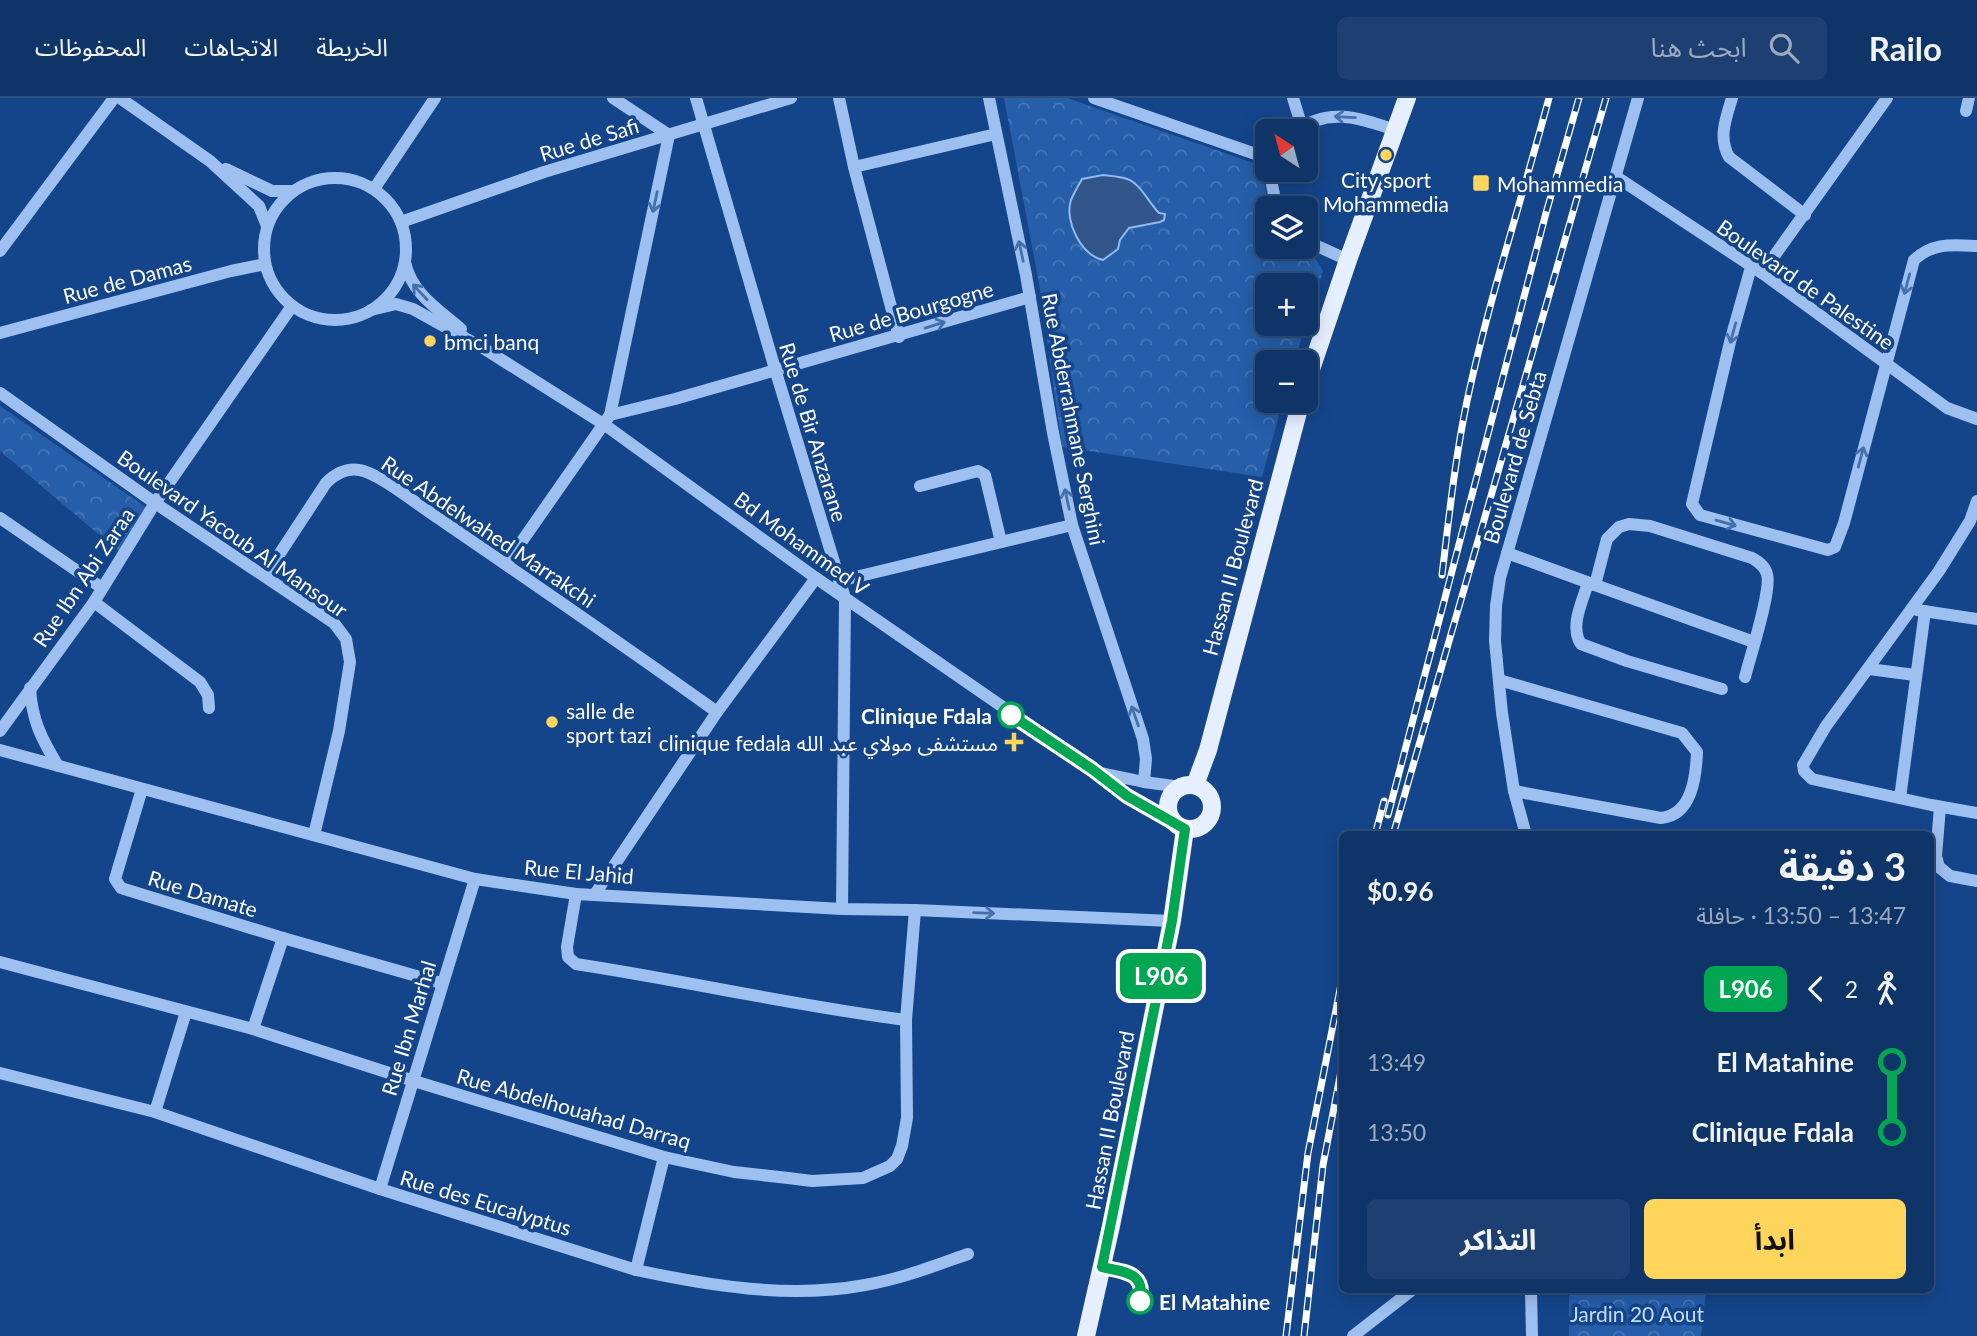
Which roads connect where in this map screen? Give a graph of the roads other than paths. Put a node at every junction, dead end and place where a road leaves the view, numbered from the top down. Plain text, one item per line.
1 (114, 98) edge
2 (120, 98) edge
3 (435, 98) edge
4 (613, 98) edge
5 (696, 98) edge
6 (791, 98) edge
7 (839, 98) edge
8 (989, 98) edge
9 (1094, 98) edge
10 (1293, 98) edge
11 (1407, 98) edge
12 (1638, 98) edge
13 (1732, 98) edge
14 (1887, 98) edge
15 (1298, 119) edge
16 (1318, 120) edge
17 (703, 123) junction
18 (1395, 130) junction
19 (996, 134) junction
20 (669, 135) junction
21 (1255, 154) edge
22 (210, 161) junction
23 (854, 167) junction
24 (1615, 176) junction
25 (374, 189) junction
26 (293, 191) junction
27 (1805, 215) junction
28 (401, 222) junction
29 (267, 226) junction
30 (1318, 246) edge
31 (1977, 246) edge
32 (0, 251) edge
33 (1348, 260) junction
34 (405, 262) junction
35 (265, 264) junction
36 (1756, 270) junction
37 (1030, 297) junction
38 (292, 306) junction
39 (371, 310) junction
40 (0, 333) edge
41 (899, 337) junction
42 (483, 348) junction
43 (1318, 350) edge
44 (1886, 363) junction
45 (775, 369) junction
46 (0, 393) edge
47 (1298, 413) edge
48 (1977, 419) edge
49 (608, 420) junction
50 (920, 486) dead end
51 (1977, 501) edge
52 (155, 503) junction
53 (0, 518) edge
54 (1973, 522) edge
55 (1072, 525) junction
56 (1001, 542) junction
57 (1507, 553) junction
58 (506, 564) junction
59 (265, 576) junction
60 (816, 578) junction
61 (839, 580) junction
62 (1592, 584) junction
63 (102, 588) junction
64 (845, 598) junction
65 (94, 602) junction
66 (1919, 610) junction
67 (1977, 619) edge
68 (1754, 642) junction
69 (1869, 669) junction
70 (1915, 675) junction
71 (1745, 677) dead end
72 (1499, 680) junction
73 (30, 688) junction
74 (1722, 689) dead end
75 (209, 708) dead end
76 (717, 712) junction
77 (0, 731) edge
78 (0, 750) edge
79 (58, 766) junction
80 (1097, 772) junction
81 (1144, 782) junction
82 (1188, 786) junction
83 (142, 789) junction
84 (1514, 791) junction
85 (1900, 798) junction
86 (1940, 807) junction
87 (1977, 813) edge
88 (1179, 826) junction
89 (1525, 831) edge
90 (314, 835) junction
91 (475, 879) junction
92 (1977, 881) edge
93 (576, 894) junction
94 (595, 894) junction
95 (842, 909) junction
96 (915, 910) junction
97 (1172, 921) junction
98 (283, 938) junction
99 (0, 962) edge
100 (442, 982) junction
101 (186, 1012) junction
102 (906, 1020) junction
103 (253, 1029) junction
104 (0, 1073) edge
105 (414, 1081) junction
106 (155, 1112) junction
107 (664, 1157) junction
108 (380, 1189) junction
109 (968, 1254) dead end
110 (636, 1270) junction
111 (1408, 1293) edge
112 (1526, 1293) edge
113 (1531, 1293) edge
114 (1530, 1306) junction
115 (1086, 1336) edge
116 (1353, 1336) edge
117 (1532, 1336) edge

1 - 32 street
2 - 22 street
3 - 25 street
4 - 20 street
5 - 17 street, Rue de Bir Anzarane
6 - 17 street, Rue de Safi
7 - 23 street
8 - 19 street, Rue Abderrahmane Serghini
9 - 21 street
10 - 15 street
11 - 18 main road
12 - 24 street, Boulevard de Sebta
13 - 27 street
14 - 27 street
18 -> 16 street
17 - 20 street, Rue de Safi
17 - 45 street, Rue de Bir Anzarane
18 - 33 main road
19 - 23 street
37 -> 19 street, Rue Abderrahmane Serghini
20 - 28 street, Rue de Safi
20 -> 49 street
22 - 26 street
22 - 29 street
23 - 41 street
24 - 36 street, Boulevard de Palestine
24 - 57 street, Boulevard de Sebta
25 - 26 street
25 - 28 street
26 - 29 street
27 - 36 street
28 - 34 street
29 - 35 street
30 - 33 street
31 -> 44 street
33 - 43 main road
34 - 39 street
42 -> 34 street, Bd Mohammed V
35 - 38 street
35 - 40 street, Rue de Damas
36 - 44 street, Boulevard de Palestine
36 -> 44 street
41 -> 37 street, Rue de Bourgogne
55 -> 37 street, Rue Abderrahmane Serghini
38 - 39 street
38 - 52 street, Rue Ibn Abi Zaraa
39 - 42 street, Bd Mohammed V
41 - 45 street, Rue de Bourgogne
42 - 49 street, Bd Mohammed V
44 - 48 street, Boulevard de Palestine
45 - 49 street, Rue de Bourgogne
45 - 61 street, Rue de Bir Anzarane
46 - 52 street, Boulevard Yacoub Al Mansour
47 - 82 main road, Hassan II Boulevard
49 - 58 street
49 - 60 street, Bd Mohammed V
50 - 56 street
51 - 54 street
52 - 59 street, Boulevard Yacoub Al Mansour
52 - 63 street, Rue Ibn Abi Zaraa
53 - 63 street
54 - 66 street
55 - 56 street
81 -> 55 street, Rue Abderrahmane Serghini
56 - 61 street
57 - 62 street
57 - 72 street, Boulevard de Sebta
58 - 59 street, Rue Abdelwahed Marrakchi
58 - 76 street, Rue Abdelwahed Marrakchi
59 - 90 street, Boulevard Yacoub Al Mansour
60 - 64 street, Bd Mohammed V
60 - 76 street
61 - 64 street, Rue de Bir Anzarane
62 - 68 street
62 - 68 street
62 - 74 street
63 - 65 street, Rue Ibn Abi Zaraa
64 - 80 street, Bd Mohammed V
64 - 95 street, Rue de Bir Anzarane
65 - 73 street, Rue Ibn Abi Zaraa
65 - 75 street
66 - 67 street
66 - 69 street
66 - 70 street
68 - 71 street
69 - 70 street
69 - 85 street
70 - 85 street
72 - 84 street, Boulevard de Sebta
72 - 84 street
73 - 77 street, Rue Ibn Abi Zaraa
73 - 79 street
76 - 94 street
78 - 79 street, Rue El Jahid
79 - 83 street, Rue El Jahid
80 - 81 street, Bd Mohammed V
80 - 88 street, Bd Mohammed V
81 - 82 street, Bd Mohammed V
82 - 88 main road
82 - 88 main road
83 - 90 street, Rue El Jahid
83 - 98 street, Rue Damate
84 - 89 street, Boulevard de Sebta
85 - 86 street
86 - 87 street
86 - 92 street
88 - 97 main road, Hassan II Boulevard
90 - 91 street, Rue El Jahid
91 - 93 street, Rue El Jahid
91 - 100 street, Rue Ibn Marhal
93 - 94 street, Rue El Jahid
93 - 102 street
94 - 95 street, Rue El Jahid
95 - 96 street, Rue El Jahid
96 -> 97 street, Rue El Jahid
96 - 102 street, Rue Abdelhouahad Darraq
97 - 115 main road, Hassan II Boulevard
98 - 100 street
98 - 103 street
99 - 101 street, Rue Abdelhouahad Darraq
100 - 105 street, Rue Ibn Marhal
101 - 103 street, Rue Abdelhouahad Darraq
101 - 106 street
102 - 107 street, Rue Abdelhouahad Darraq
103 - 105 street, Rue Abdelhouahad Darraq
104 - 106 street, Rue des Eucalyptus
105 - 107 street, Rue Abdelhouahad Darraq
105 - 108 street, Rue Ibn Marhal
106 - 108 street, Rue des Eucalyptus
107 - 110 street
108 - 110 street, Rue des Eucalyptus
109 - 110 street, Rue des Eucalyptus
111 - 116 street
112 - 114 street
113 - 114 street
114 - 117 street

